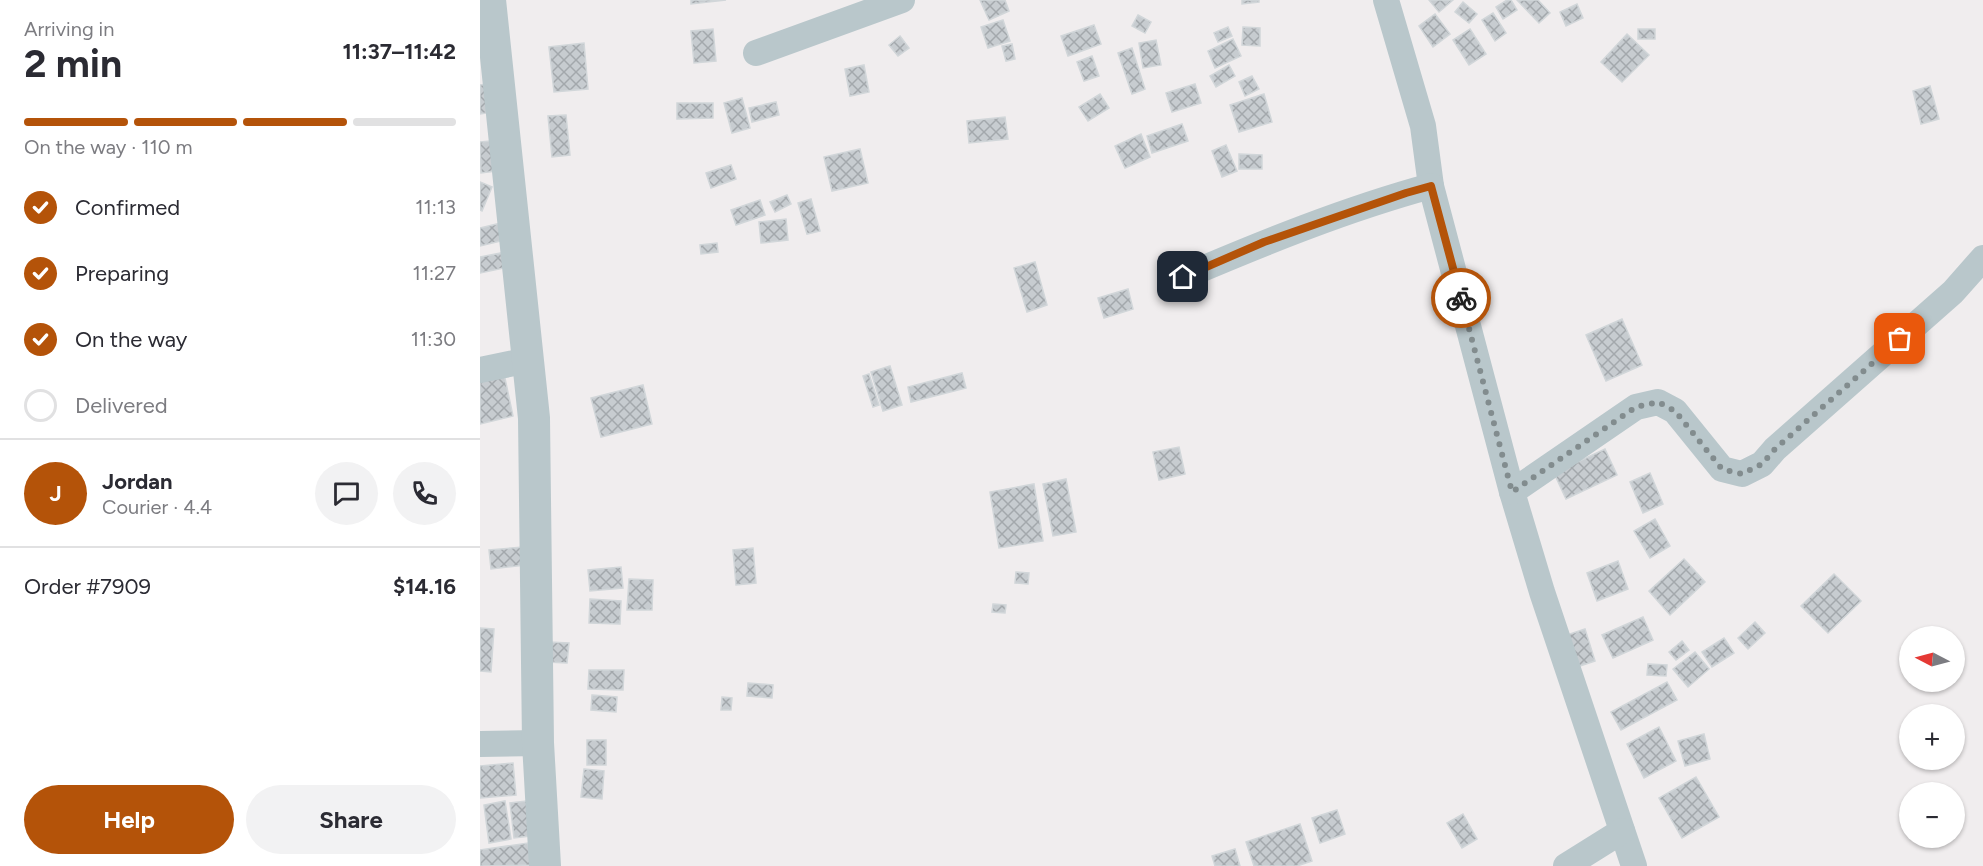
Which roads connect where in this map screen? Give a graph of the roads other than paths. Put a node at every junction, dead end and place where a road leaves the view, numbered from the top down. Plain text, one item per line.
1 (490, 0) edge
2 (902, 0) edge
3 (1386, 0) edge
4 (756, 53) dead end
5 (1431, 186) junction
6 (1983, 258) edge
7 (1183, 277) dead end
8 (529, 360) junction
9 (480, 370) edge
10 (1512, 492) junction
11 (538, 743) junction
12 (480, 744) edge
13 (1622, 831) junction
14 (545, 866) edge
15 (1566, 866) edge
16 (1634, 866) edge

1 - 8 street
2 - 4 street
3 - 5 street
5 - 7 street
5 - 10 street
6 - 10 street
8 - 9 street
8 - 11 street
10 - 13 street
11 - 12 street
11 - 14 street
13 - 15 street
13 - 16 street

